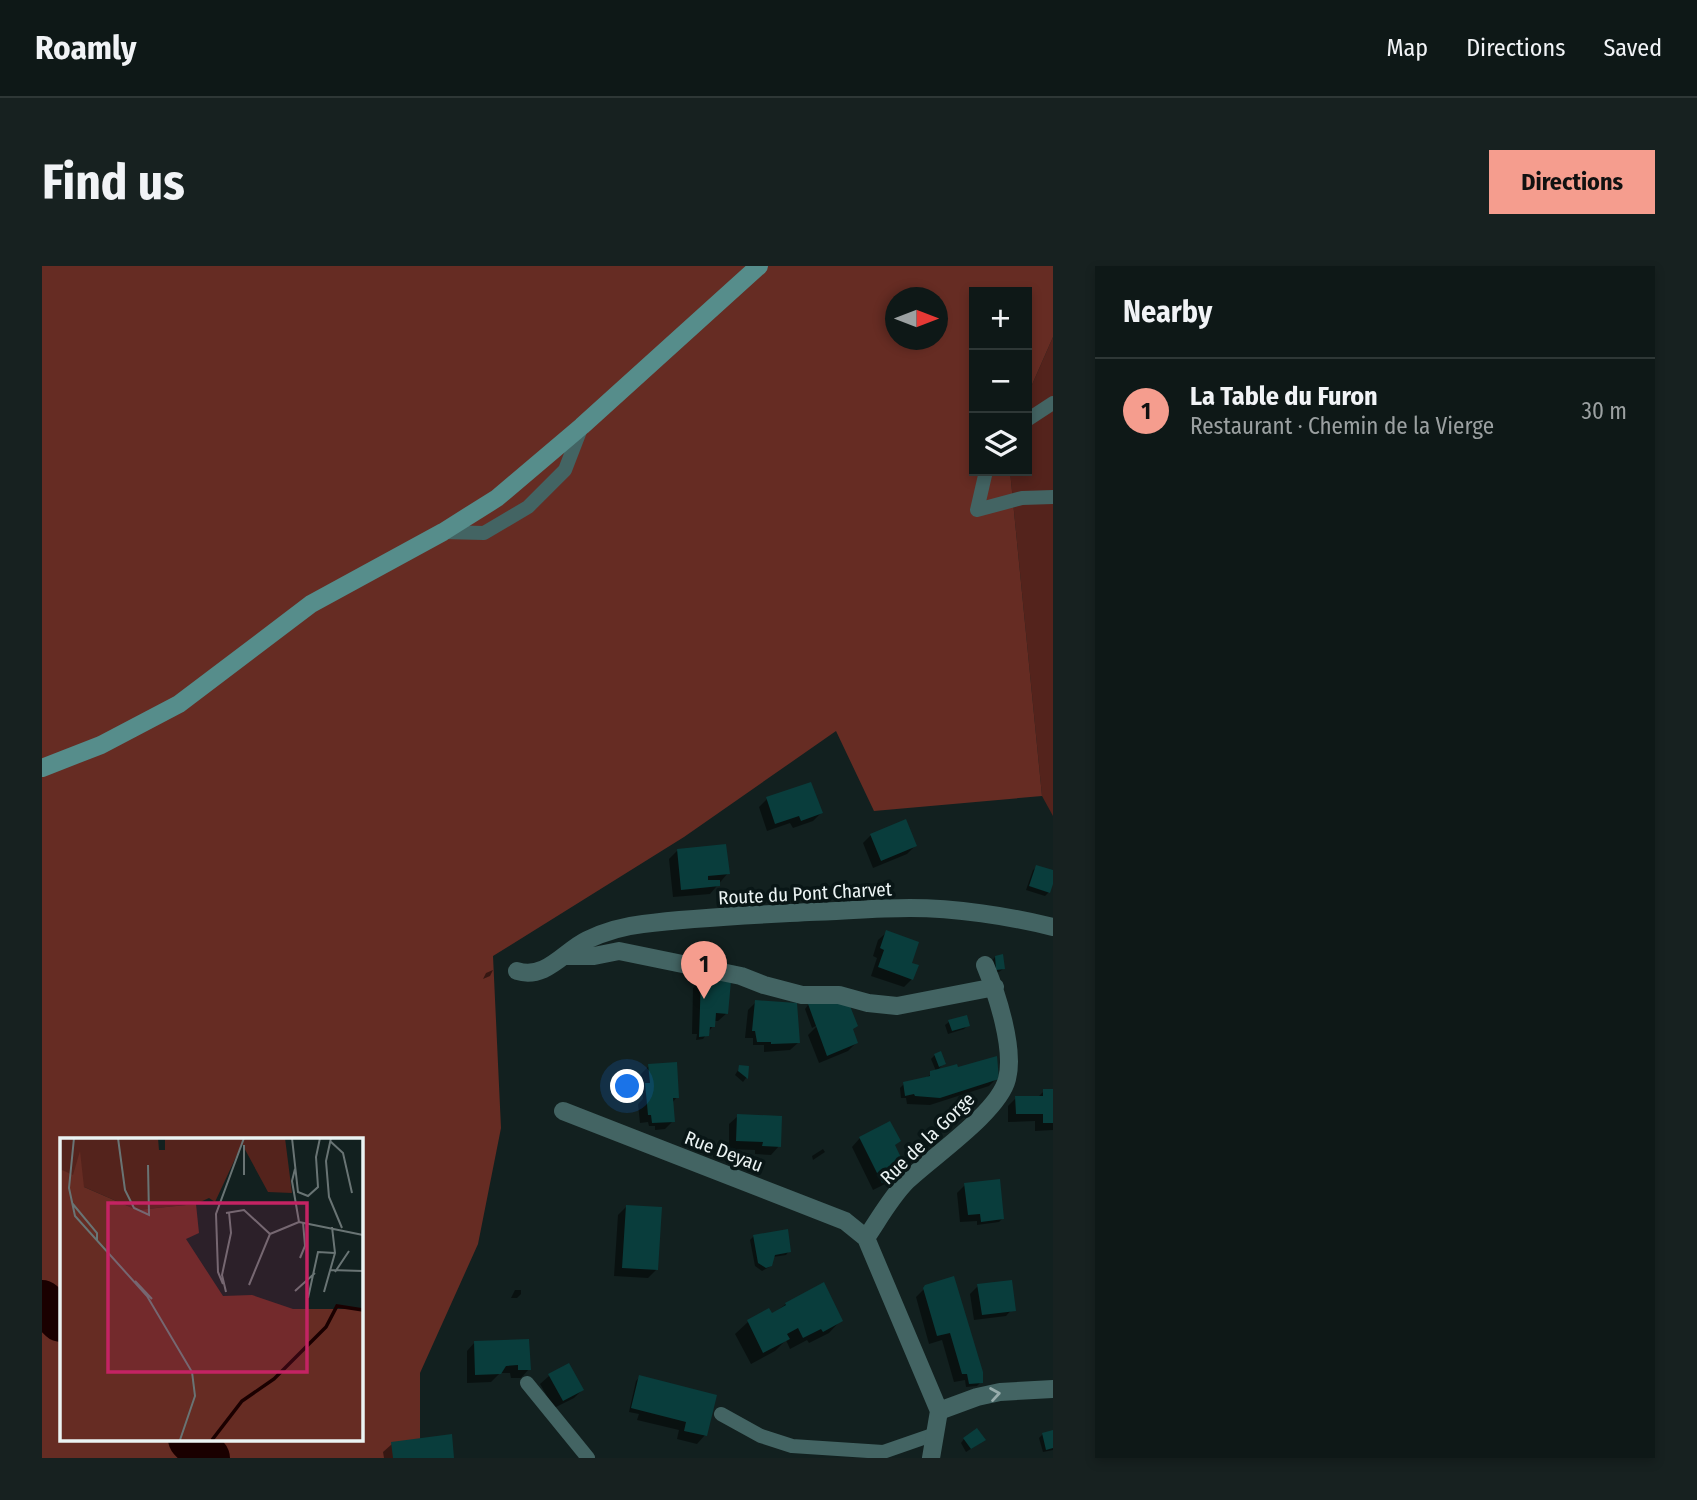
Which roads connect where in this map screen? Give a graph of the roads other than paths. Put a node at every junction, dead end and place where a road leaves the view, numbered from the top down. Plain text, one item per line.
1 (760, 266) edge
2 (1053, 402) edge
3 (1032, 417) edge
4 (582, 426) junction
5 (985, 476) edge
6 (1053, 497) edge
7 (443, 533) junction
8 (42, 768) edge
9 (1053, 927) edge
10 (566, 956) junction
11 (985, 965) dead end
12 (517, 971) dead end
13 (995, 987) junction
14 (563, 1111) dead end
15 (866, 1237) junction
16 (527, 1383) dead end
17 (1053, 1389) edge
18 (939, 1411) junction
19 (721, 1414) dead end
20 (935, 1434) junction
21 (588, 1458) edge
22 (931, 1458) edge

1 - 4 main road
2 - 3 lane
4 - 7 main road
4 - 7 lane
5 - 6 lane
7 - 8 main road
9 - 10 street, Route du Pont Charvet
10 - 12 street, Route du Pont Charvet
10 - 13 street
11 - 13 street, Rue de la Gorge
13 - 15 street, Rue de la Gorge
14 - 15 street, Rue Deyau
15 - 18 street
16 - 21 lane
18 -> 17 street
18 - 20 street
19 - 20 lane
20 - 22 street

